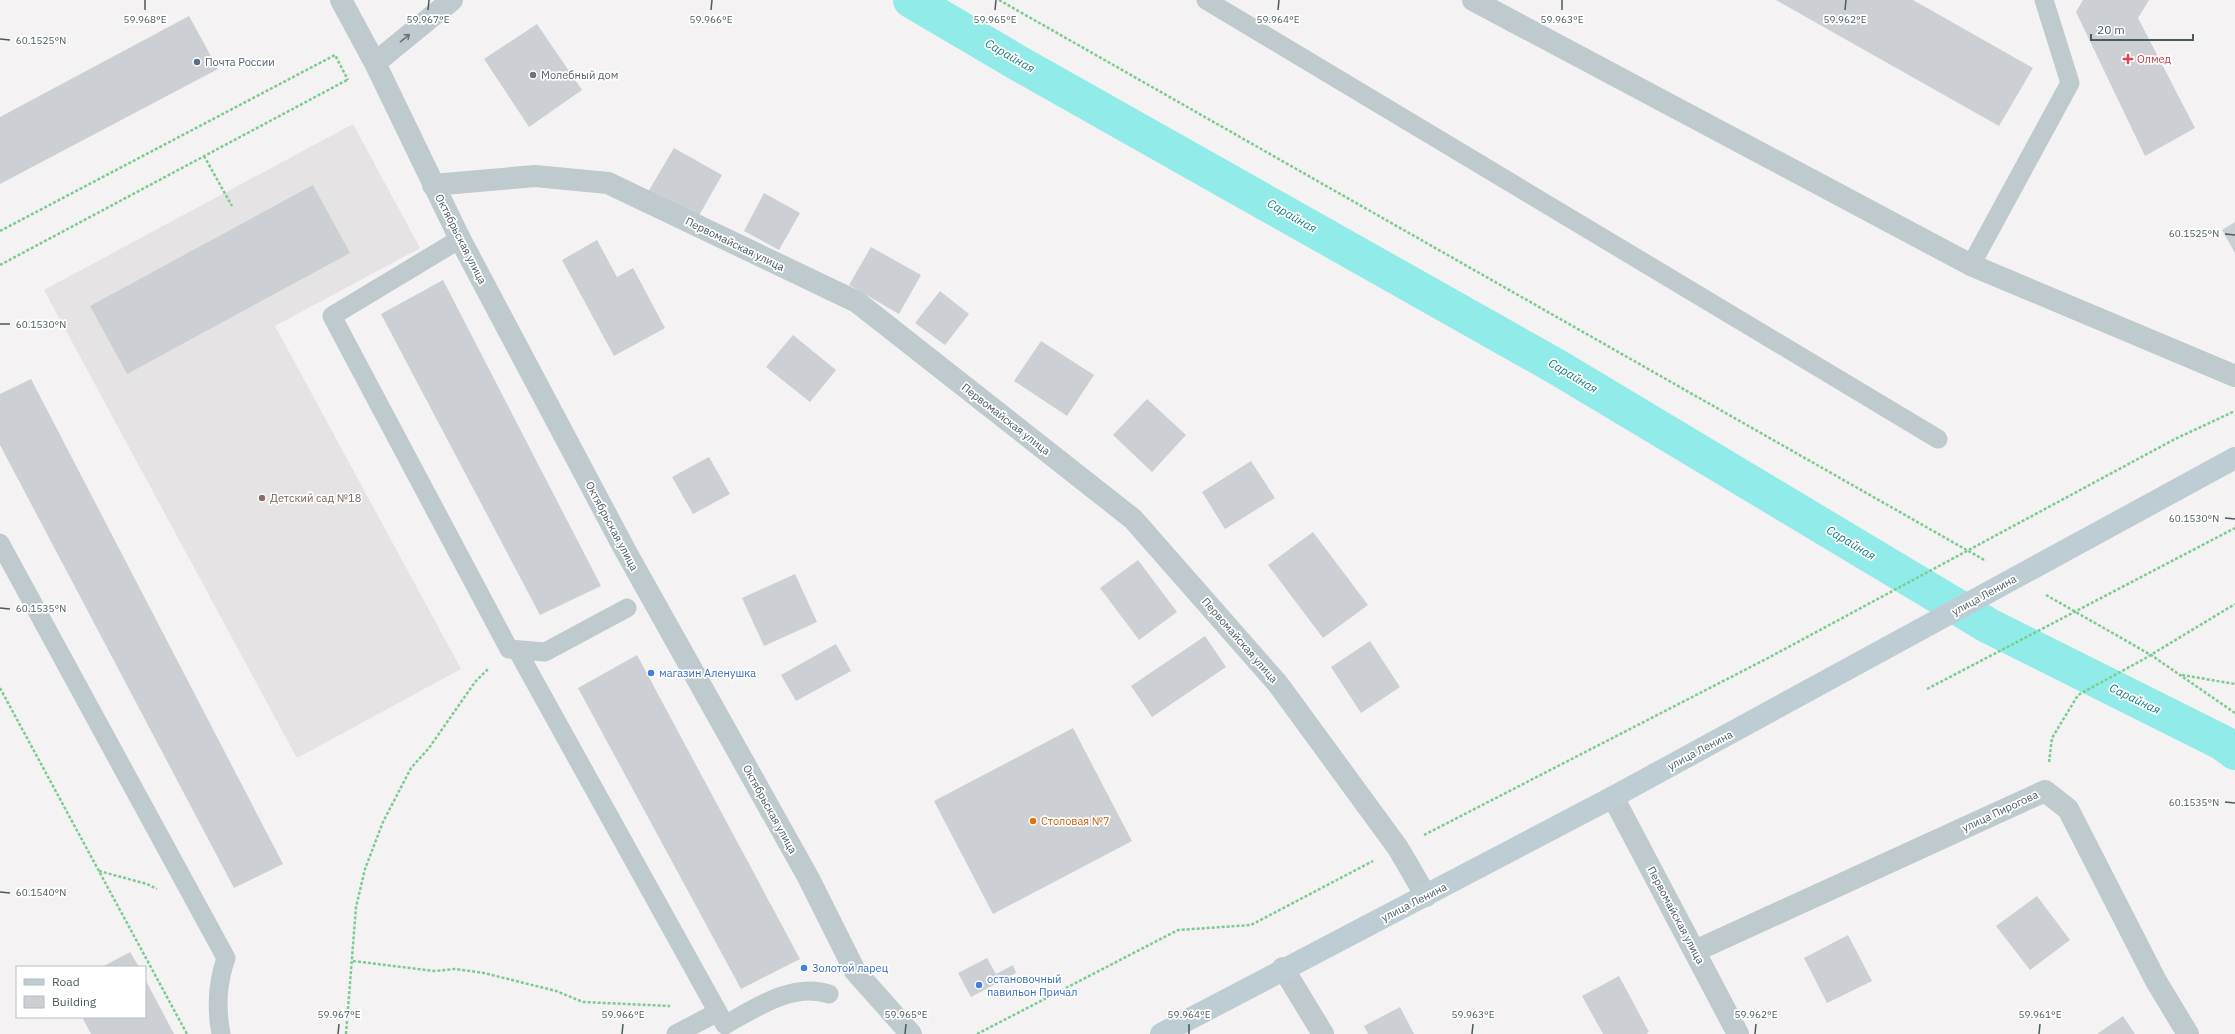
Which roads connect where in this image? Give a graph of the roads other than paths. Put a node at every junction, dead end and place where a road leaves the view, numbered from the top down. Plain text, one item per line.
1 (341, 0) edge
2 (452, 0) edge
3 (1206, 0) edge
4 (1474, 0) edge
5 (2044, 0) edge
6 (375, 63) junction
7 (433, 185) junction
8 (460, 239) junction
9 (1971, 265) junction
10 (2235, 376) edge
11 (1938, 438) dead end
12 (2235, 458) edge
13 (0, 544) edge
14 (627, 608) dead end
15 (513, 649) junction
16 (1613, 797) junction
17 (1426, 896) junction
18 (1695, 950) junction
19 (1283, 968) junction
20 (829, 994) dead end
21 (718, 1012) junction
22 (221, 1034) edge
23 (676, 1034) edge
24 (911, 1034) edge
25 (1161, 1034) edge
26 (1322, 1034) edge
27 (1738, 1034) edge
28 (2188, 1034) edge

1 - 6 street, Октябрьская улица
6 -> 2 street
3 - 11 lane
4 - 9 street
5 - 9 lane
6 - 7 street, Октябрьская улица
7 - 8 street, Октябрьская улица
7 - 17 street, Первомайская улица
8 - 15 lane
8 - 24 street, Октябрьская улица
9 - 10 street
12 - 16 main road, улица Ленина
13 - 22 lane
14 - 15 lane
15 - 21 lane
16 - 17 main road, улица Ленина
16 - 18 street, Первомайская улица
17 - 19 main road, улица Ленина
18 - 27 street, Первомайская улица
18 - 28 street, улица Пирогова
19 - 25 main road, улица Ленина
19 - 26 street
20 - 21 lane
21 - 23 lane

